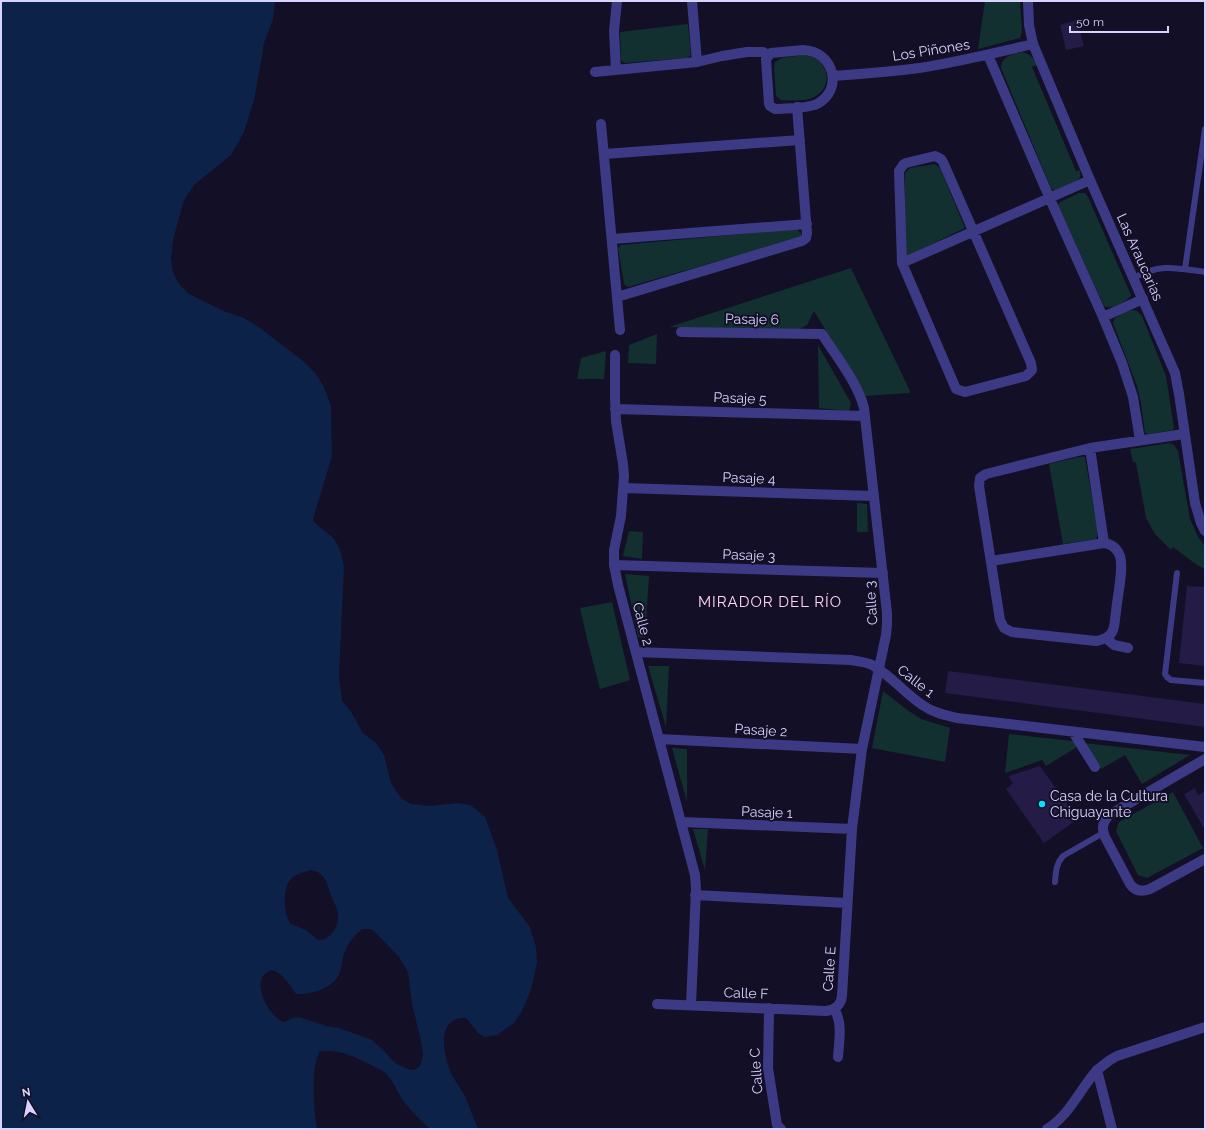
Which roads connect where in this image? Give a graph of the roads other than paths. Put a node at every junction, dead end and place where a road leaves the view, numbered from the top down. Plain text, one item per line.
1 (617, 1) edge
2 (692, 1) edge
3 (1028, 1) edge
4 (1033, 44) junction
5 (768, 55) junction
6 (988, 55) junction
7 (697, 62) junction
8 (616, 70) junction
9 (595, 72) dead end
10 (833, 76) junction
11 (797, 108) junction
12 (601, 124) dead end
13 (1205, 129) edge
14 (800, 140) junction
15 (604, 154) junction
16 (1090, 180) junction
17 (1050, 198) junction
18 (807, 224) junction
19 (973, 232) junction
20 (612, 239) junction
21 (902, 263) junction
22 (1185, 269) junction
23 (1205, 272) edge
24 (1134, 278) junction
25 (617, 296) junction
26 (1143, 299) junction
27 (1103, 317) junction
28 (620, 330) dead end
29 (681, 332) dead end
30 (822, 334) joint
31 (615, 355) dead end
32 (615, 409) junction
33 (865, 416) junction
34 (1184, 434) junction
35 (1140, 440) junction
36 (1090, 448) junction
37 (624, 488) junction
38 (874, 496) junction
39 (1205, 531) edge
40 (1104, 542) junction
41 (990, 561) junction
42 (614, 565) junction
43 (882, 573) junction
44 (1178, 573) dead end
45 (1106, 638) junction
46 (1128, 648) dead end
47 (636, 652) junction
48 (879, 670) junction
49 (1205, 683) edge
50 (1073, 732) junction
51 (659, 739) junction
52 (1205, 747) edge
53 (862, 749) junction
54 (1205, 759) edge
55 (1095, 767) dead end
56 (682, 822) junction
57 (852, 829) junction
58 (1103, 833) junction
59 (1205, 859) edge
60 (1055, 882) dead end
61 (696, 895) junction
62 (848, 903) junction
63 (657, 1004) dead end
64 (691, 1005) junction
65 (769, 1008) junction
66 (834, 1009) junction
67 (1205, 1027) edge
68 (838, 1057) dead end
69 (1097, 1070) junction
70 (781, 1129) edge
71 (1047, 1129) edge
72 (1112, 1129) edge

1 - 8 street
2 - 7 street
3 - 4 street, Las Araucarias
4 - 6 street, Los Piñones
4 - 16 street, Las Araucarias
5 - 7 street
5 - 10 street
5 - 11 street
6 - 10 street, Los Piñones
6 - 17 street
7 - 8 street
8 - 9 street
10 - 11 street
11 - 14 street
12 - 15 street
13 - 22 lane
14 - 15 street
14 - 18 street
15 - 20 street
16 - 17 street
16 - 24 street, Las Araucarias
17 - 19 street
17 - 27 street
18 - 20 street
18 - 25 street
19 - 21 street
19 - 21 street
19 - 21 street
20 - 25 street
22 - 23 lane
22 - 24 lane
24 - 26 street, Las Araucarias
25 - 28 street
26 - 27 street
26 - 34 street, Las Araucarias
27 - 35 street
29 - 30 street, Pasaje 6
30 - 33 street, Calle 3
31 - 32 street, Calle 2
32 - 33 street, Pasaje 5
32 - 37 street, Calle 2
33 - 38 street, Calle 3
34 - 35 street
34 - 39 street, Las Araucarias
35 - 36 street
36 - 40 street
36 - 41 street
37 - 38 street, Pasaje 4
37 - 42 street, Calle 2
38 - 43 street, Calle 3
40 - 41 street
40 - 45 street
41 - 45 street
42 - 43 street, Pasaje 3
42 - 47 street, Calle 2
43 - 48 street, Calle 3
44 - 49 lane
45 - 46 street
47 - 48 street, Calle 1
47 - 51 street, Calle 2
48 - 50 street, Calle 1
48 - 53 street, Calle 3
50 - 52 street, Calle 1
50 - 55 street
51 - 53 street, Pasaje 2
51 - 56 street, Calle 2
53 - 57 street, Calle 3
54 - 58 street
56 - 57 street, Pasaje 1
56 - 61 street, Calle 2
57 - 62 street, Calle 3
58 - 59 street
58 - 60 lane
61 - 62 street
61 - 64 street
62 - 66 street, Calle E
63 - 64 street, Calle F
64 - 65 street, Calle F
65 - 66 street, Calle F
65 - 70 street, Calle C
66 - 68 street, Calle E
67 - 69 street
69 - 71 street
69 - 72 street

